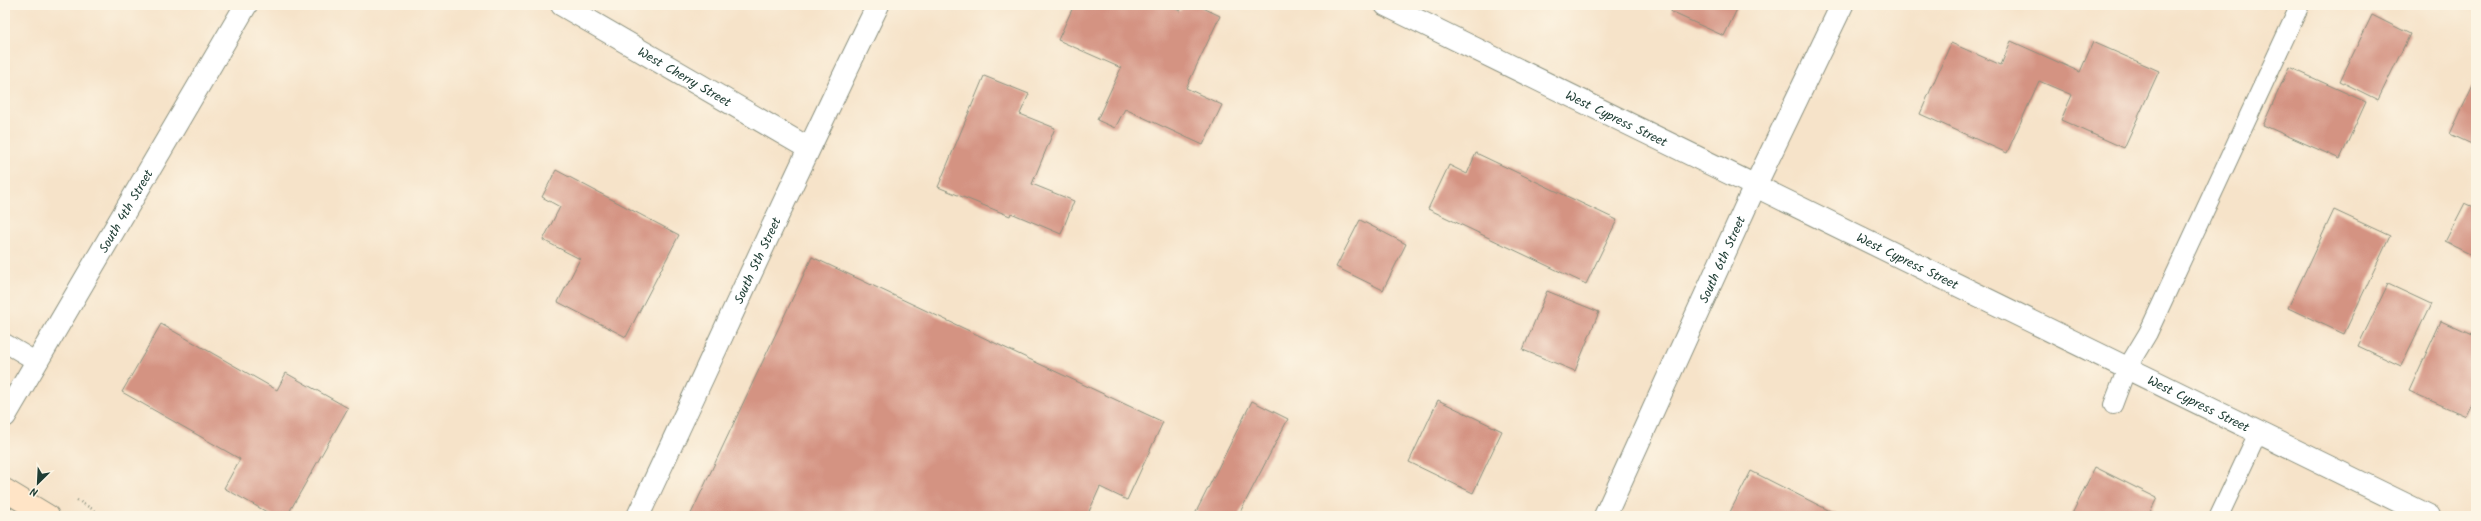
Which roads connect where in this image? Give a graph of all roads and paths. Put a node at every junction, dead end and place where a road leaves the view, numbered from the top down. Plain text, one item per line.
1 (246, 5) edge
2 (562, 5) edge
3 (878, 5) edge
4 (1386, 5) edge
5 (1842, 5) edge
6 (2300, 5) edge
7 (808, 148) junction
8 (1755, 186) junction
9 (5, 343) edge
10 (37, 362) junction
11 (2127, 368) junction
12 (2113, 405) dead end
13 (5, 416) edge
14 (2258, 433) junction
15 (5, 490) edge
16 (48, 516) edge
17 (638, 516) edge
18 (1605, 516) edge
19 (2219, 516) edge
20 (2429, 516) edge

1 - 10 street, South 4th Street
2 - 7 street, West Cherry Street
3 - 7 street, South 5th Street
4 - 8 street, West Cypress Street
5 - 8 street, South 6th Street
6 - 11 lane
7 - 17 street, South 5th Street
8 - 11 street, West Cypress Street
8 - 18 street, South 6th Street
9 - 10 lane
10 - 13 street, South 4th Street
11 - 12 lane
11 - 14 street, West Cypress Street
14 - 19 lane
14 - 20 street, West Cypress Street
15 - 16 street

